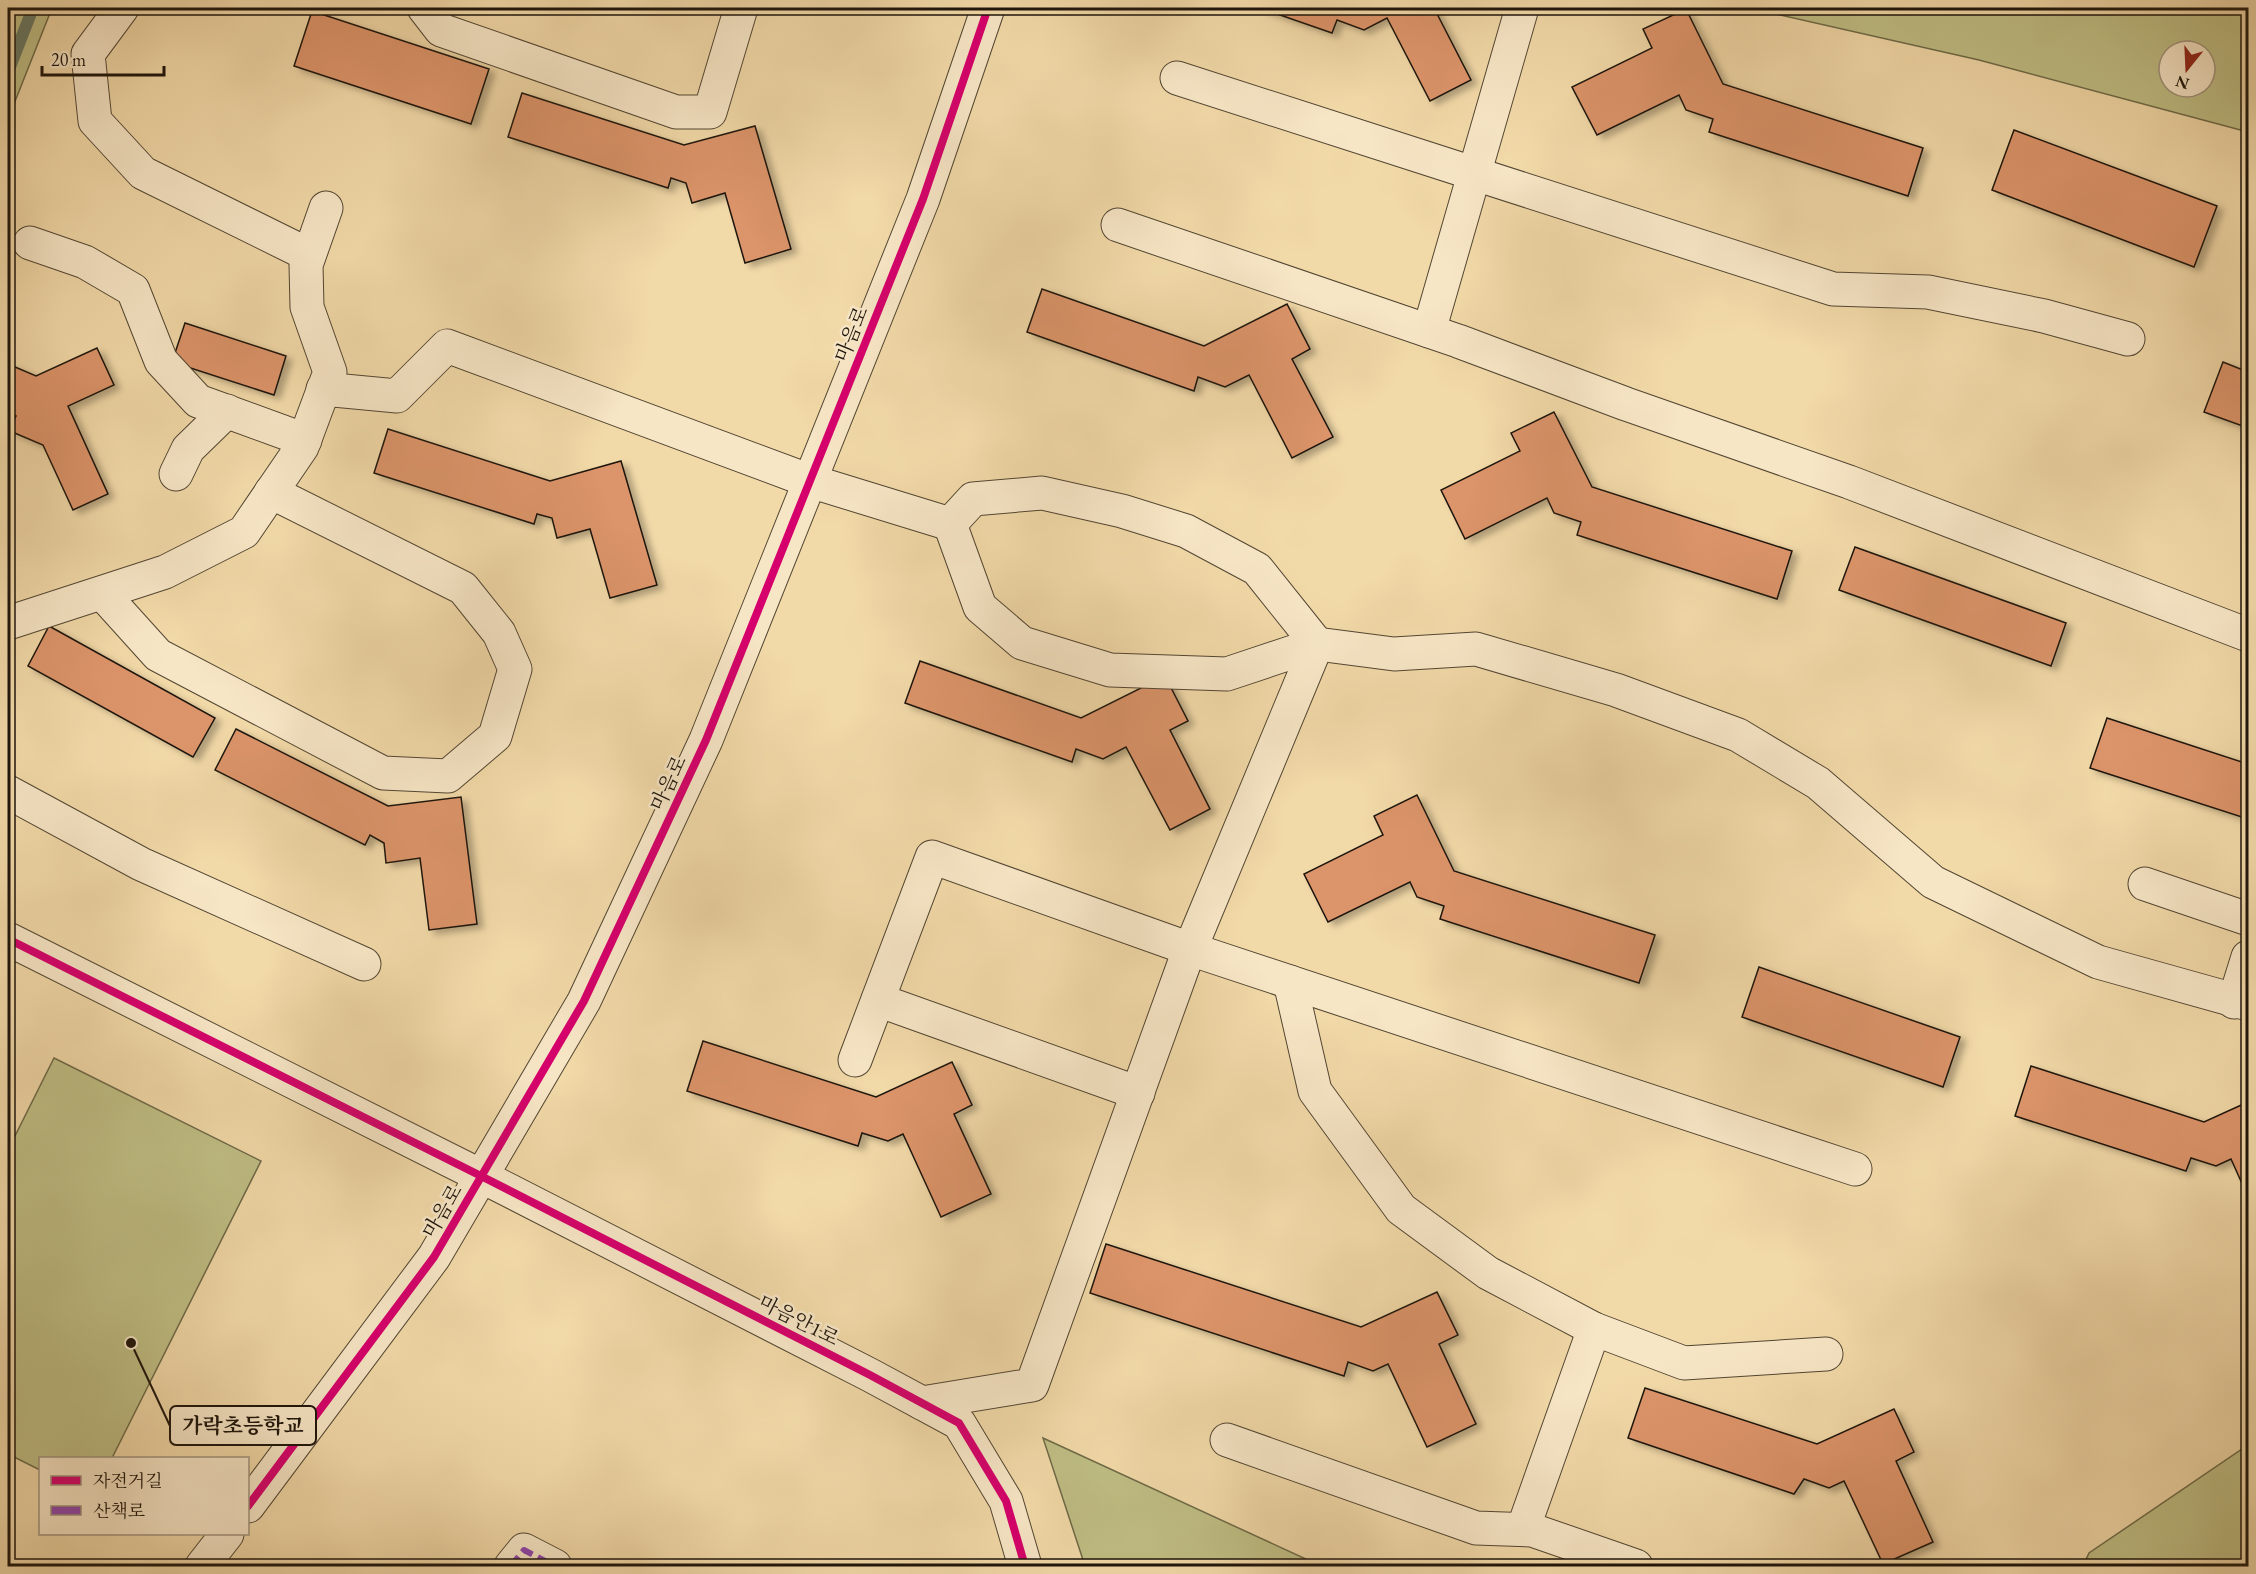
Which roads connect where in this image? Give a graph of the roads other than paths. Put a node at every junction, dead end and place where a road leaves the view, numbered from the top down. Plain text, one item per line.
1 (122, 8) edge
2 (424, 8) edge
3 (741, 8) edge
4 (988, 8) edge
5 (1522, 8) edge
6 (1177, 78) dead end
7 (1474, 173) junction
8 (326, 208) dead end
9 (1118, 225) dead end
10 (30, 243) dead end
11 (309, 255) junction
12 (1429, 331) junction
13 (2128, 339) dead end
14 (323, 389) junction
15 (227, 411) junction
16 (305, 440) junction
17 (176, 474) dead end
18 (810, 481) junction
19 (272, 492) junction
20 (950, 524) junction
21 (102, 592) junction
22 (8, 622) edge
23 (2248, 634) edge
24 (1317, 644) junction
25 (8, 792) edge
26 (2145, 884) dead end
27 (2248, 919) edge
28 (8, 939) edge
29 (1190, 949) junction
30 (2248, 957) edge
31 (364, 964) dead end
32 (1290, 982) junction
33 (878, 1000) junction
34 (2241, 1003) edge
35 (855, 1060) dead end
36 (1138, 1093) junction
37 (1855, 1169) dead end
38 (481, 1176) junction
39 (1593, 1329) junction
40 (1826, 1354) dead end
41 (922, 1403) junction
42 (1227, 1440) dead end
43 (249, 1505) edge
44 (1523, 1529) junction
45 (225, 1535) edge
46 (202, 1566) edge
47 (511, 1566) edge
48 (555, 1566) edge
49 (1025, 1566) edge
50 (1636, 1566) edge

1 - 11 street
2 - 3 street
4 - 18 street, 마음로
5 - 7 street
6 - 7 street
7 - 12 street
7 - 13 street
8 - 11 street
9 - 12 street
10 - 15 street
11 - 14 street
12 - 23 street
14 - 16 street
14 - 18 street
15 - 16 street
15 - 17 street
16 - 19 street
18 - 20 street
18 - 38 street, 마음로
19 - 21 street
19 - 21 street
20 - 24 street
20 - 24 street
21 - 22 street
24 - 29 street
24 - 34 street
25 - 31 street
26 - 27 street
28 - 38 street, 마음안1로
29 - 32 street
29 - 33 street
29 - 36 street
30 - 34 street
32 - 37 street
32 - 39 street
33 - 35 street
33 - 36 street
36 - 41 street
38 - 41 street, 마음안1로
38 - 43 street, 마음로
39 - 40 street
39 - 44 street
41 - 49 street, 마음안1로
42 - 44 street
44 - 50 street
45 - 46 street
47 - 48 street

